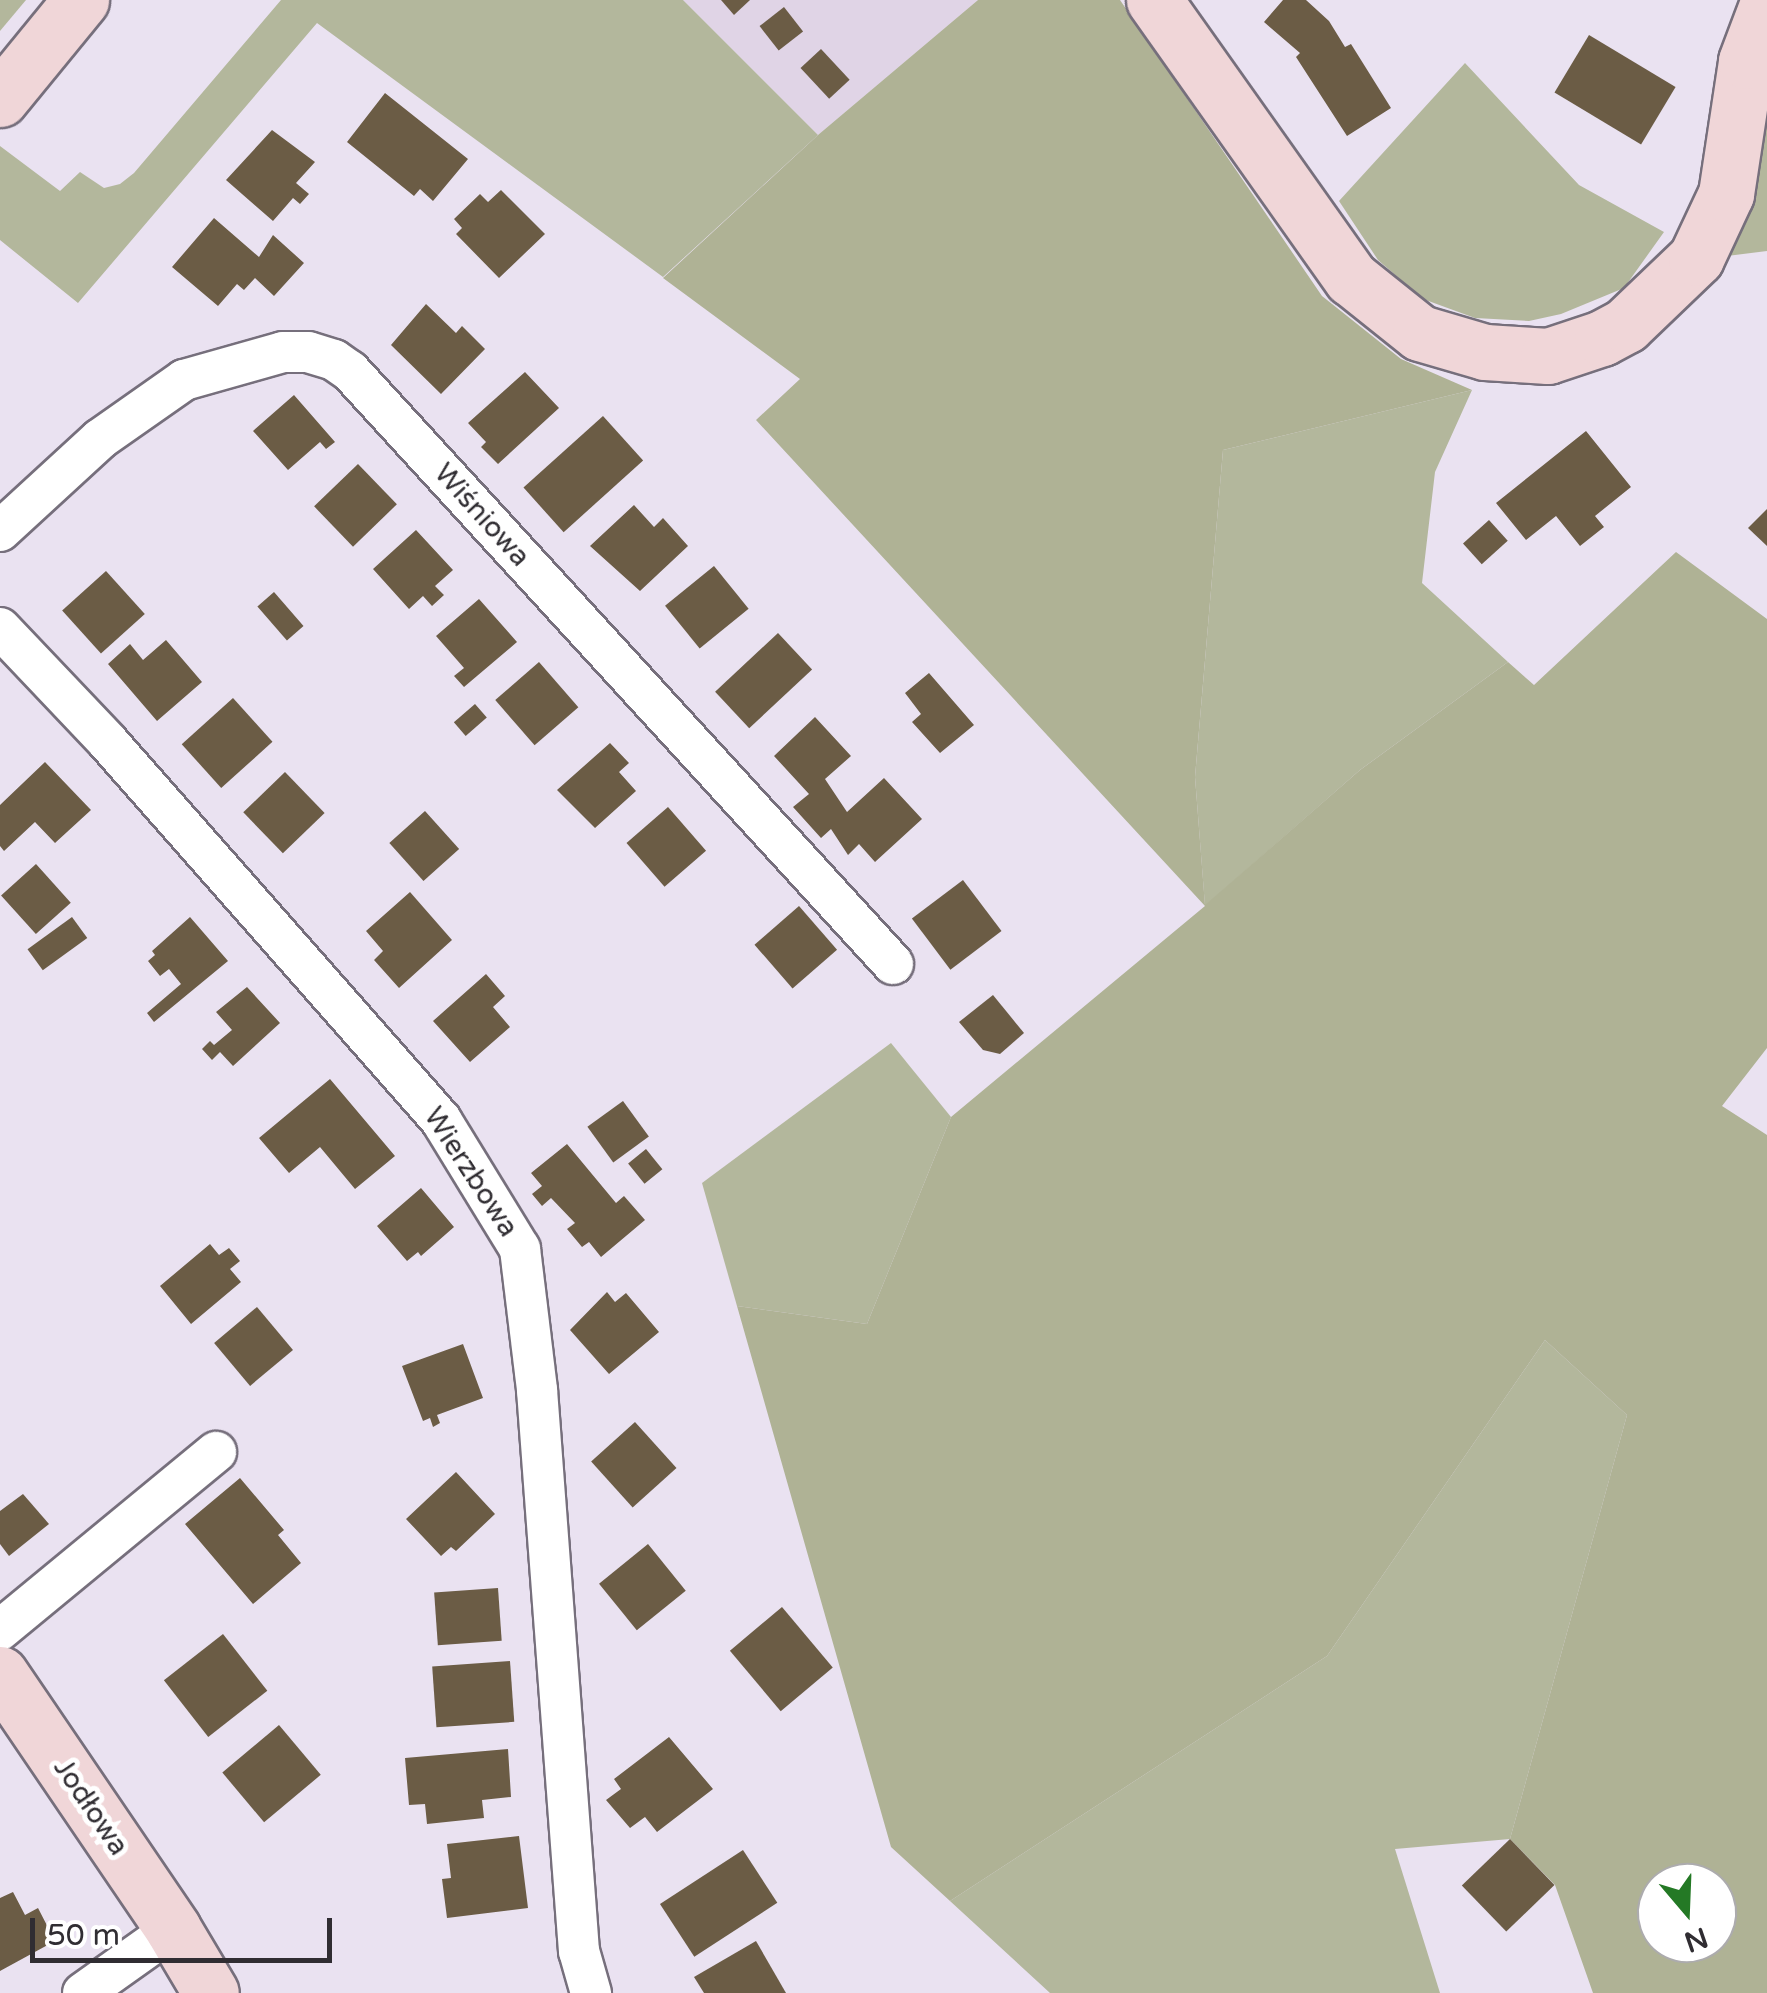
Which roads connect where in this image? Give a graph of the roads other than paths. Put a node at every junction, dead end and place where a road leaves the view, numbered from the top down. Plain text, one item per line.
1 (81, 0) edge
2 (1154, 0) edge
3 (1767, 5) edge
4 (0, 99) edge
5 (0, 532) edge
6 (0, 628) edge
7 (893, 964) dead end
8 (216, 1452) dead end
9 (0, 1630) edge
10 (0, 1674) edge
11 (173, 1929) junction
12 (83, 1993) edge
13 (211, 1993) edge
14 (592, 1993) edge

1 - 4 street
2 - 3 street
5 - 7 street, Wiśniowa
6 - 14 street, Wierzbowa
8 - 9 street
10 - 11 street, Jodłowa
11 - 12 street
11 - 13 street, Jodłowa

